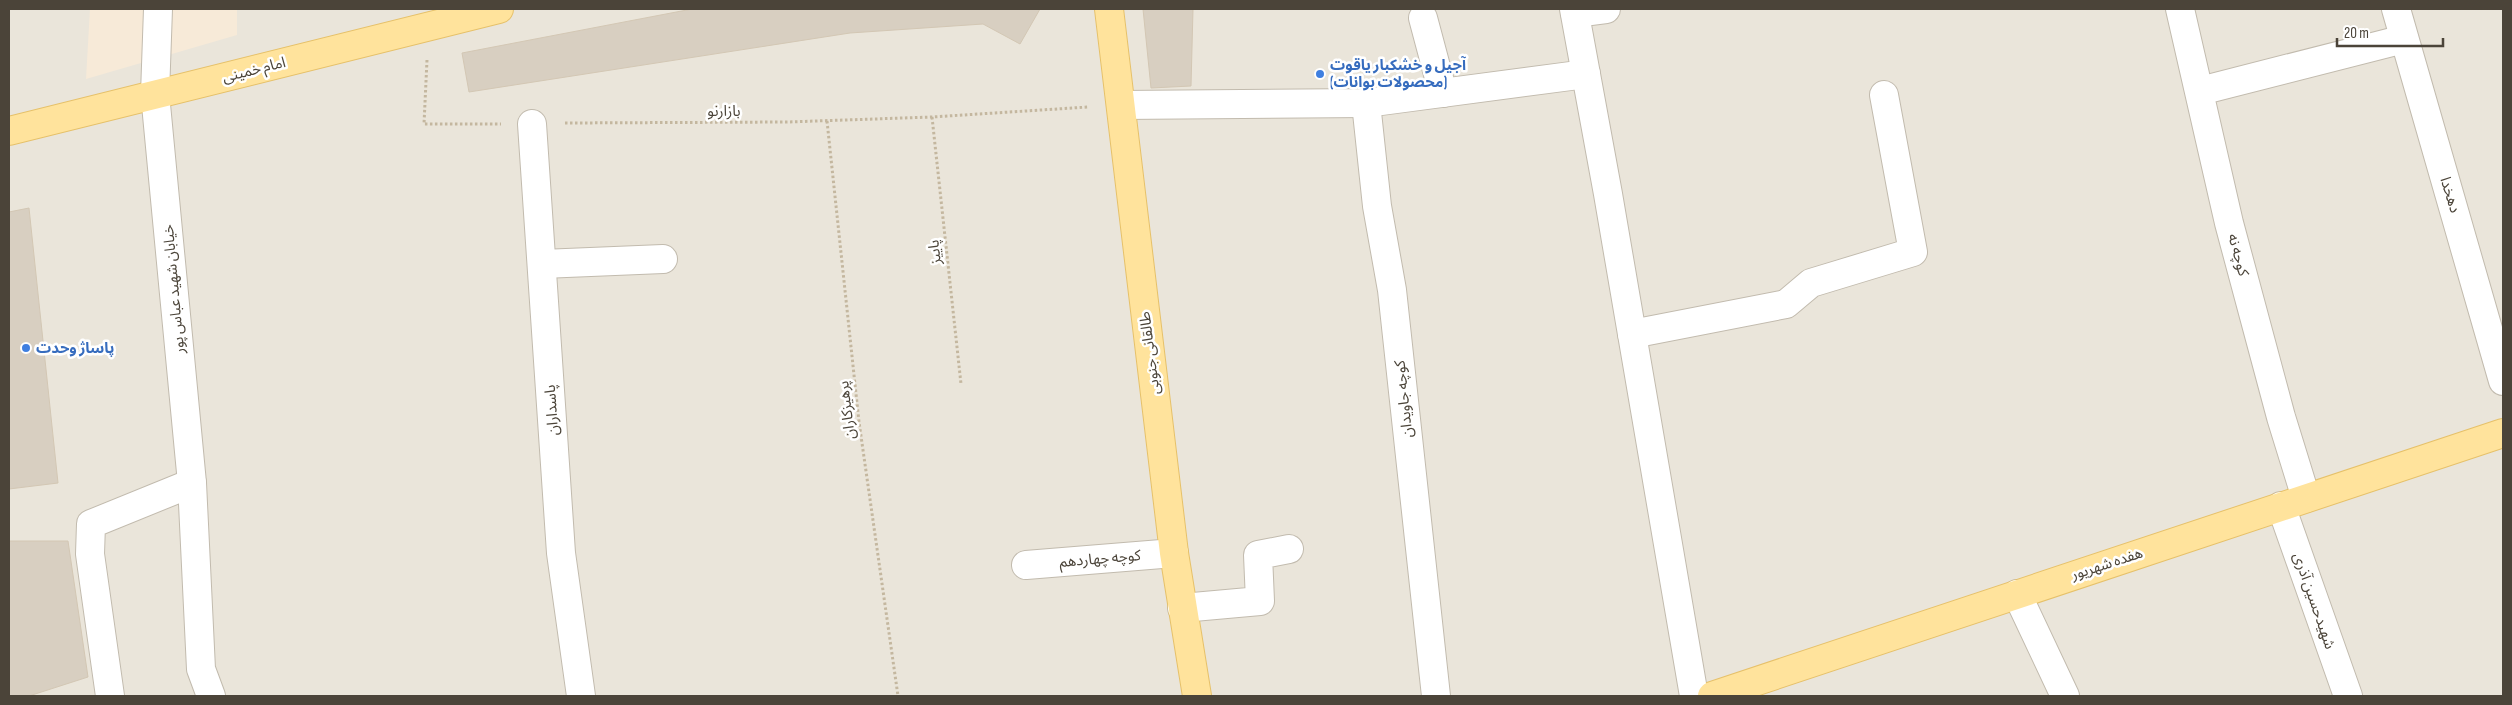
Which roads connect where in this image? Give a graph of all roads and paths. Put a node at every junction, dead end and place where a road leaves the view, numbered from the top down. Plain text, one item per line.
1 (158, 9) edge
2 (1109, 9) edge
3 (1606, 9) edge
4 (2180, 9) edge
5 (2396, 9) edge
6 (491, 10) edge
7 (1574, 11) edge
8 (1423, 18) dead end
9 (429, 26) junction
10 (2404, 39) junction
11 (1586, 74) junction
12 (2200, 91) junction
13 (1443, 93) junction
14 (155, 94) junction
15 (1884, 95) dead end
16 (1366, 103) junction
17 (1121, 105) junction
18 (932, 117) junction
19 (827, 121) junction
20 (532, 124) junction
21 (9, 131) edge
22 (663, 259) dead end
23 (542, 264) junction
24 (2493, 303) edge
25 (1632, 334) junction
26 (2503, 381) edge
27 (961, 384) dead end
28 (2503, 433) edge
29 (192, 483) junction
30 (2294, 502) junction
31 (1289, 549) dead end
32 (1174, 553) junction
33 (1026, 565) dead end
34 (2017, 594) junction
35 (1182, 608) junction
36 (110, 696) edge
37 (211, 696) edge
38 (581, 696) edge
39 (898, 696) edge
40 (1196, 696) edge
41 (1436, 696) edge
42 (1694, 696) edge
43 (1712, 696) edge
44 (2065, 696) edge
45 (2348, 696) edge

1 - 14 street, خیابان شهید عباس پور
2 - 17 main road, طالقانی جنوبی
3 - 7 street
4 - 12 street, کوچه نه
5 - 10 street, دهخدا
6 - 9 main road, امام خمینی
7 - 11 street
8 - 13 street
9 - 14 main road, امام خمینی
9 - 20 path, بازارنو
10 - 12 street
10 - 24 street, دهخدا
11 - 13 street
11 - 25 street
12 - 30 street, کوچه نه
13 - 16 street
14 - 21 main road, امام خمینی
14 - 29 street, خیابان شهید عباس پور
15 - 25 street
16 - 17 street
16 - 41 street, کوچه جاویدان
17 - 18 path, بازارنو
17 - 32 main road, طالقانی جنوبی
18 - 19 path, بازارنو
18 - 27 path, پاییز
19 - 20 path, بازارنو
19 - 39 path, پرهیزکاران
20 - 23 street, پاسداران
22 - 23 street
23 - 38 street, پاسداران
24 - 26 street, دهخدا
25 - 42 street
28 - 30 main road, هفده شهریور
29 - 36 street
29 - 37 street, خیابان شهید عباس پور
30 - 34 main road, هفده شهریور
30 - 45 street, شهیدحسین آذری
31 - 35 street
32 - 33 street, کوچه چهاردهم
32 - 35 main road, طالقانی جنوبی
34 - 43 main road, هفده شهریور
34 - 44 street
35 - 40 main road, طالقانی جنوبی

